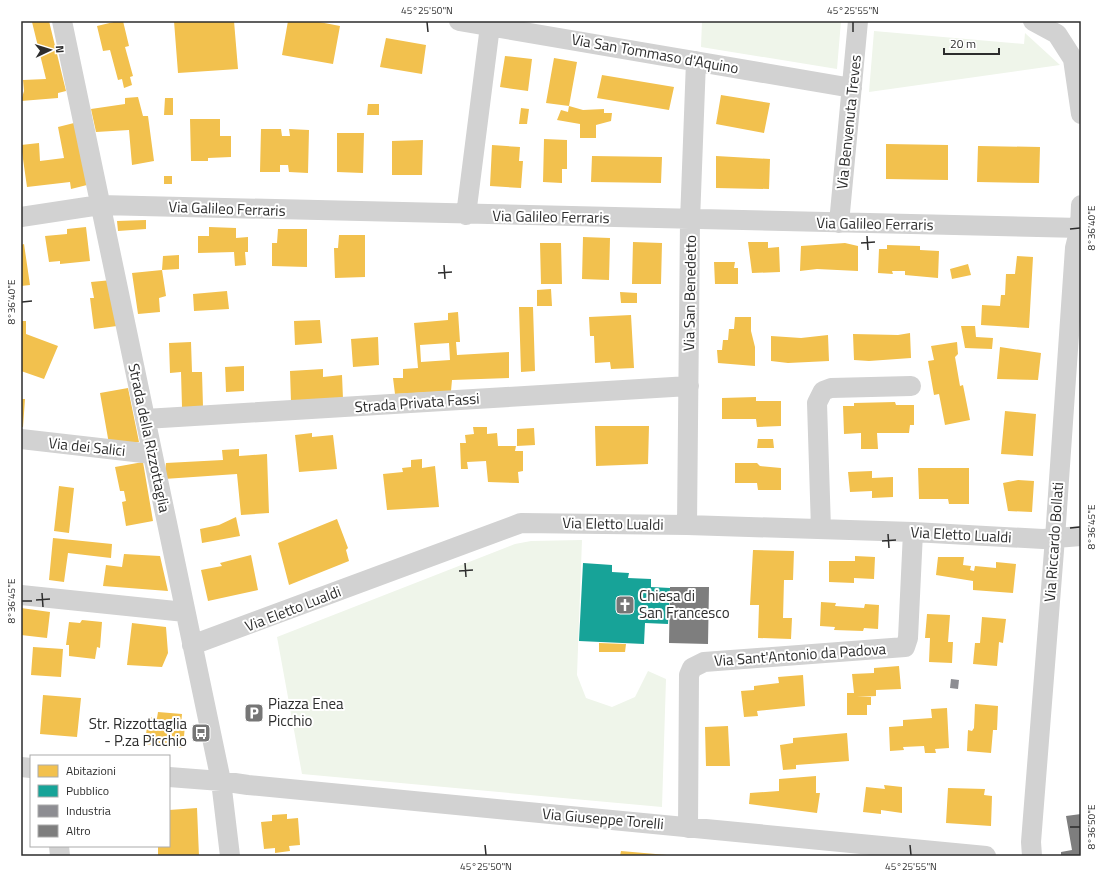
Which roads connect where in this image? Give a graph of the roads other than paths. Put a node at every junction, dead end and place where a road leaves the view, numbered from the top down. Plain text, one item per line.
1 (62, 21) edge
2 (459, 21) edge
3 (858, 21) edge
4 (1033, 21) edge
5 (490, 26) junction
6 (696, 61) junction
7 (852, 88) junction
8 (1081, 114) edge
9 (100, 205) junction
10 (1081, 205) edge
11 (466, 215) junction
12 (21, 217) edge
13 (690, 220) junction
14 (839, 223) junction
15 (1080, 228) edge
16 (689, 386) junction
17 (911, 386) dead end
18 (145, 419) junction
19 (21, 440) edge
20 (152, 454) junction
21 (687, 525) junction
22 (821, 529) junction
23 (913, 532) junction
24 (1081, 536) edge
25 (1055, 538) junction
26 (21, 594) edge
27 (186, 612) junction
28 (192, 645) junction
29 (170, 777) edge
30 (221, 781) junction
31 (688, 828) junction
32 (230, 856) edge
33 (986, 856) edge
34 (1032, 856) edge

1 - 9 street, Strada della Rizzottaglia
2 - 5 street, Via San Tommaso d'Aquino
3 - 7 street, Via Benvenuta Treves
4 - 8 street
5 - 6 street, Via San Tommaso d'Aquino
5 - 11 street
6 - 7 street, Via San Tommaso d'Aquino
6 - 13 street, Via San Benedetto
7 - 14 street, Via Benvenuta Treves
9 - 11 street, Via Galileo Ferraris
9 - 12 street, Via Galileo Ferraris
9 - 18 street, Strada della Rizzottaglia
10 - 15 street, Via Riccardo Bollati
11 - 13 street, Via Galileo Ferraris
13 - 14 street, Via Galileo Ferraris
13 - 16 street, Via San Benedetto
14 - 15 street, Via Galileo Ferraris
15 - 25 street, Via Riccardo Bollati
16 - 18 street, Strada Privata Fassi
16 - 21 street, Via San Benedetto
17 - 22 street
18 - 20 street, Strada della Rizzottaglia
19 - 20 street, Via dei Salici
20 - 27 street, Strada della Rizzottaglia
21 - 22 street, Via Eletto Lualdi
21 - 28 street, Via Eletto Lualdi
22 - 23 street, Via Eletto Lualdi
23 - 25 street, Via Eletto Lualdi
23 - 31 street, Via Sant'Antonio da Padova
24 - 25 street, Via Eletto Lualdi
25 - 34 street, Via Riccardo Bollati
26 - 27 street
27 - 28 street, Strada della Rizzottaglia
28 - 30 street, Strada della Rizzottaglia
29 - 30 street, Via Giuseppe Torelli
30 - 31 street, Via Giuseppe Torelli
30 - 32 street, Strada della Rizzottaglia
31 - 33 street, Via Giuseppe Torelli

